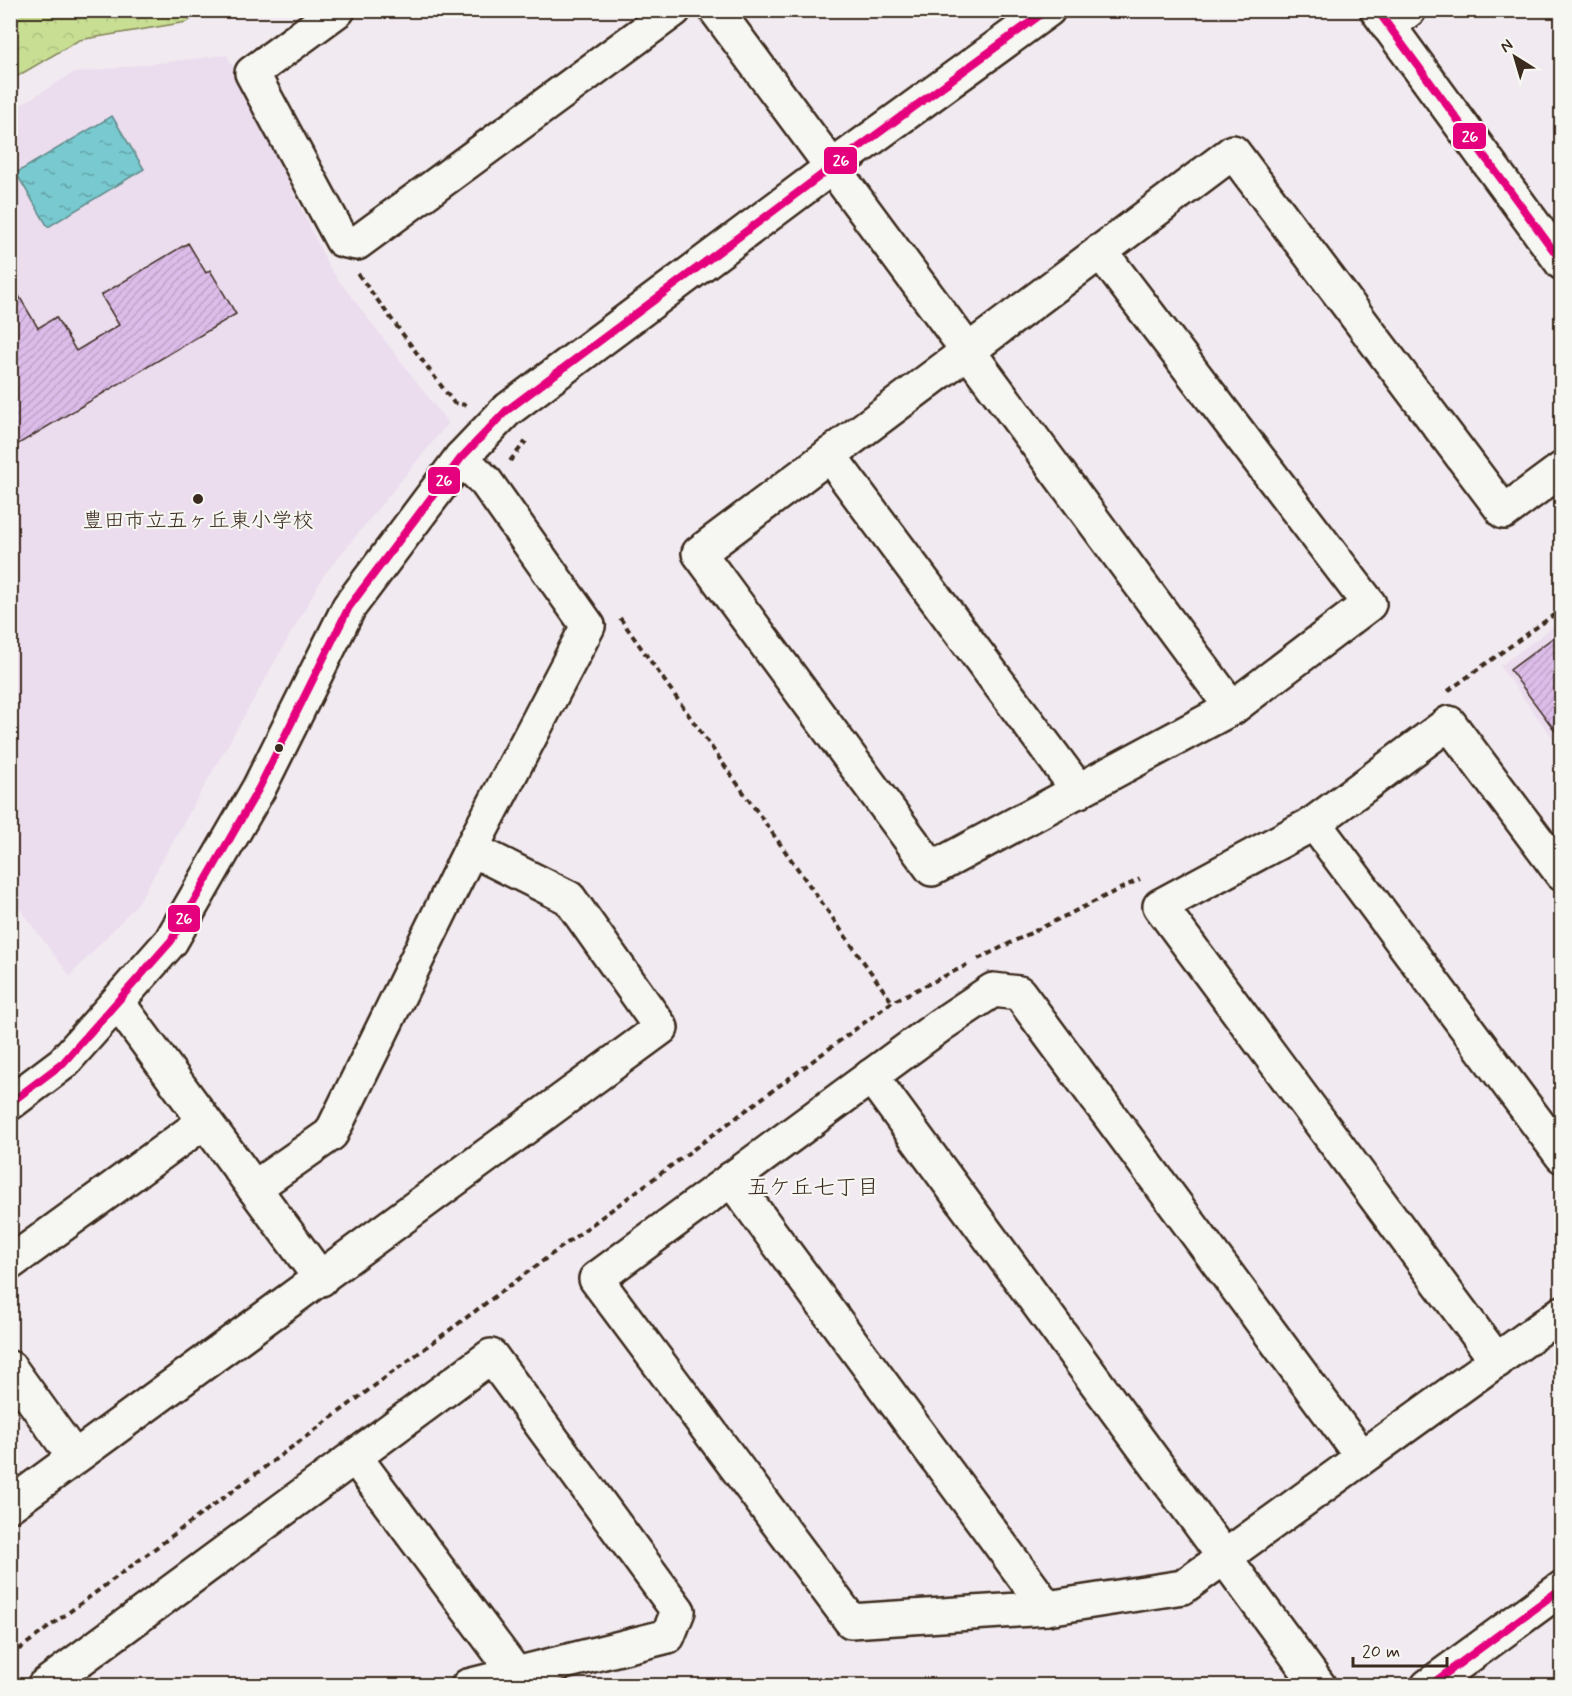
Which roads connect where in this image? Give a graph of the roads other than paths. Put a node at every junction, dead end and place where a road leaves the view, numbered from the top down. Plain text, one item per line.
1 (338, 10) edge
2 (674, 10) edge
3 (716, 10) edge
4 (1048, 10) edge
5 (1391, 16) edge
6 (832, 167) junction
7 (1100, 251) junction
8 (1562, 262) edge
9 (967, 351) junction
10 (829, 455) junction
11 (460, 458) junction
12 (1562, 469) edge
13 (1232, 708) junction
14 (1079, 791) junction
15 (1314, 823) junction
16 (471, 849) junction
17 (1562, 874) edge
18 (118, 1003) junction
19 (871, 1076) junction
20 (10, 1103) edge
21 (204, 1122) junction
22 (1562, 1155) edge
23 (731, 1179) junction
24 (254, 1188) junction
25 (10, 1263) edge
26 (321, 1279) junction
27 (1562, 1313) edge
28 (1497, 1360) junction
29 (10, 1368) edge
30 (74, 1457) junction
31 (355, 1457) junction
32 (1362, 1457) junction
33 (10, 1505) edge
34 (1223, 1556) junction
35 (1562, 1588) edge
36 (1047, 1608) junction
37 (517, 1680) edge
38 (44, 1686) edge
39 (468, 1686) edge
40 (1319, 1686) edge
41 (1428, 1686) edge

1 - 2 street
3 - 6 street
4 - 6 street
5 - 8 street
6 - 9 street
6 - 11 street
7 - 9 street
7 - 12 street
7 - 13 street
9 - 10 street
9 - 13 street
10 - 14 street
10 - 14 street
11 - 16 street
11 - 18 street
13 - 14 street
15 - 17 street
15 - 22 street
15 - 28 street
16 - 24 street
16 - 26 street
18 - 20 street
18 - 21 street
19 - 23 street
19 - 32 street
19 - 34 street
21 - 24 street
21 - 25 street
23 - 36 street
23 - 36 street
24 - 26 street
26 - 30 street
27 - 28 street
28 - 32 street
29 - 30 street
30 - 33 street
31 - 37 street
31 - 37 street
31 - 38 street
32 - 34 street
34 - 36 street
34 - 40 street
35 - 41 street
37 - 39 street

